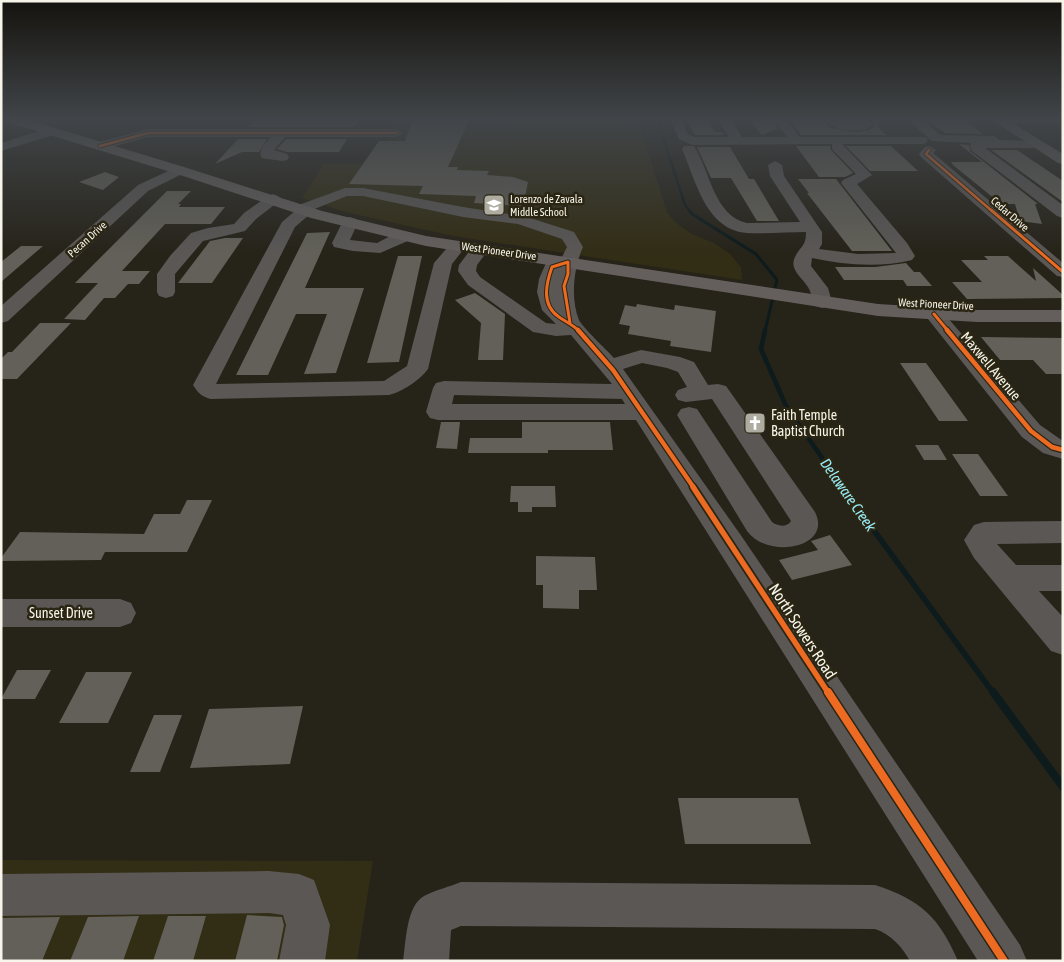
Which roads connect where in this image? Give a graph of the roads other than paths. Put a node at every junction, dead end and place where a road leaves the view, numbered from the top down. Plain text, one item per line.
1 (156, 163) edge
2 (695, 163) edge
3 (853, 163) edge
4 (936, 163) edge
5 (997, 163) edge
6 (775, 165) dead end
7 (180, 170) junction
8 (273, 200) junction
9 (303, 210) junction
10 (1063, 213) edge
11 (811, 227) junction
12 (459, 245) junction
13 (480, 249) junction
14 (808, 252) junction
15 (568, 262) junction
16 (1063, 272) edge
17 (166, 292) dead end
18 (816, 302) junction
19 (934, 314) junction
20 (1063, 316) edge
21 (1, 317) edge
22 (573, 326) junction
23 (702, 393) junction
24 (627, 398) junction
25 (689, 415) junction
26 (1045, 441) edge
27 (1063, 467) edge
28 (1063, 532) edge
29 (1009, 578) junction
30 (1063, 578) edge
31 (1, 613) edge
32 (120, 613) dead end
33 (1059, 631) edge
34 (1, 895) edge
35 (302, 961) edge
36 (426, 961) edge
37 (935, 961) edge
38 (1004, 961) edge

1 - 7 main road, West Pioneer Drive
2 - 11 street
3 - 14 street
4 - 16 street, Cedar Drive
5 - 10 street
6 - 11 street
7 - 8 main road, West Pioneer Drive
7 - 21 street, Pecan Drive
8 - 9 main road, West Pioneer Drive
8 - 17 street
9 - 12 main road, West Pioneer Drive
9 - 12 lane
9 - 15 street
11 - 14 street
12 - 13 main road, West Pioneer Drive
13 - 15 main road, West Pioneer Drive
13 - 22 street
14 - 18 street
15 - 18 main road, West Pioneer Drive
15 - 22 street
18 - 19 main road, West Pioneer Drive
19 - 20 main road, West Pioneer Drive
19 - 26 street, Maxwell Avenue
22 - 24 street, North Sowers Road
23 - 24 street
23 - 25 street
23 - 25 street
24 - 24 street
24 - 25 street
24 - 38 street, North Sowers Road
26 - 27 street, Maxwell Avenue
28 - 29 street
29 - 30 street
29 - 33 street
31 - 32 street, Sunset Drive
34 - 35 street
36 - 37 lane

